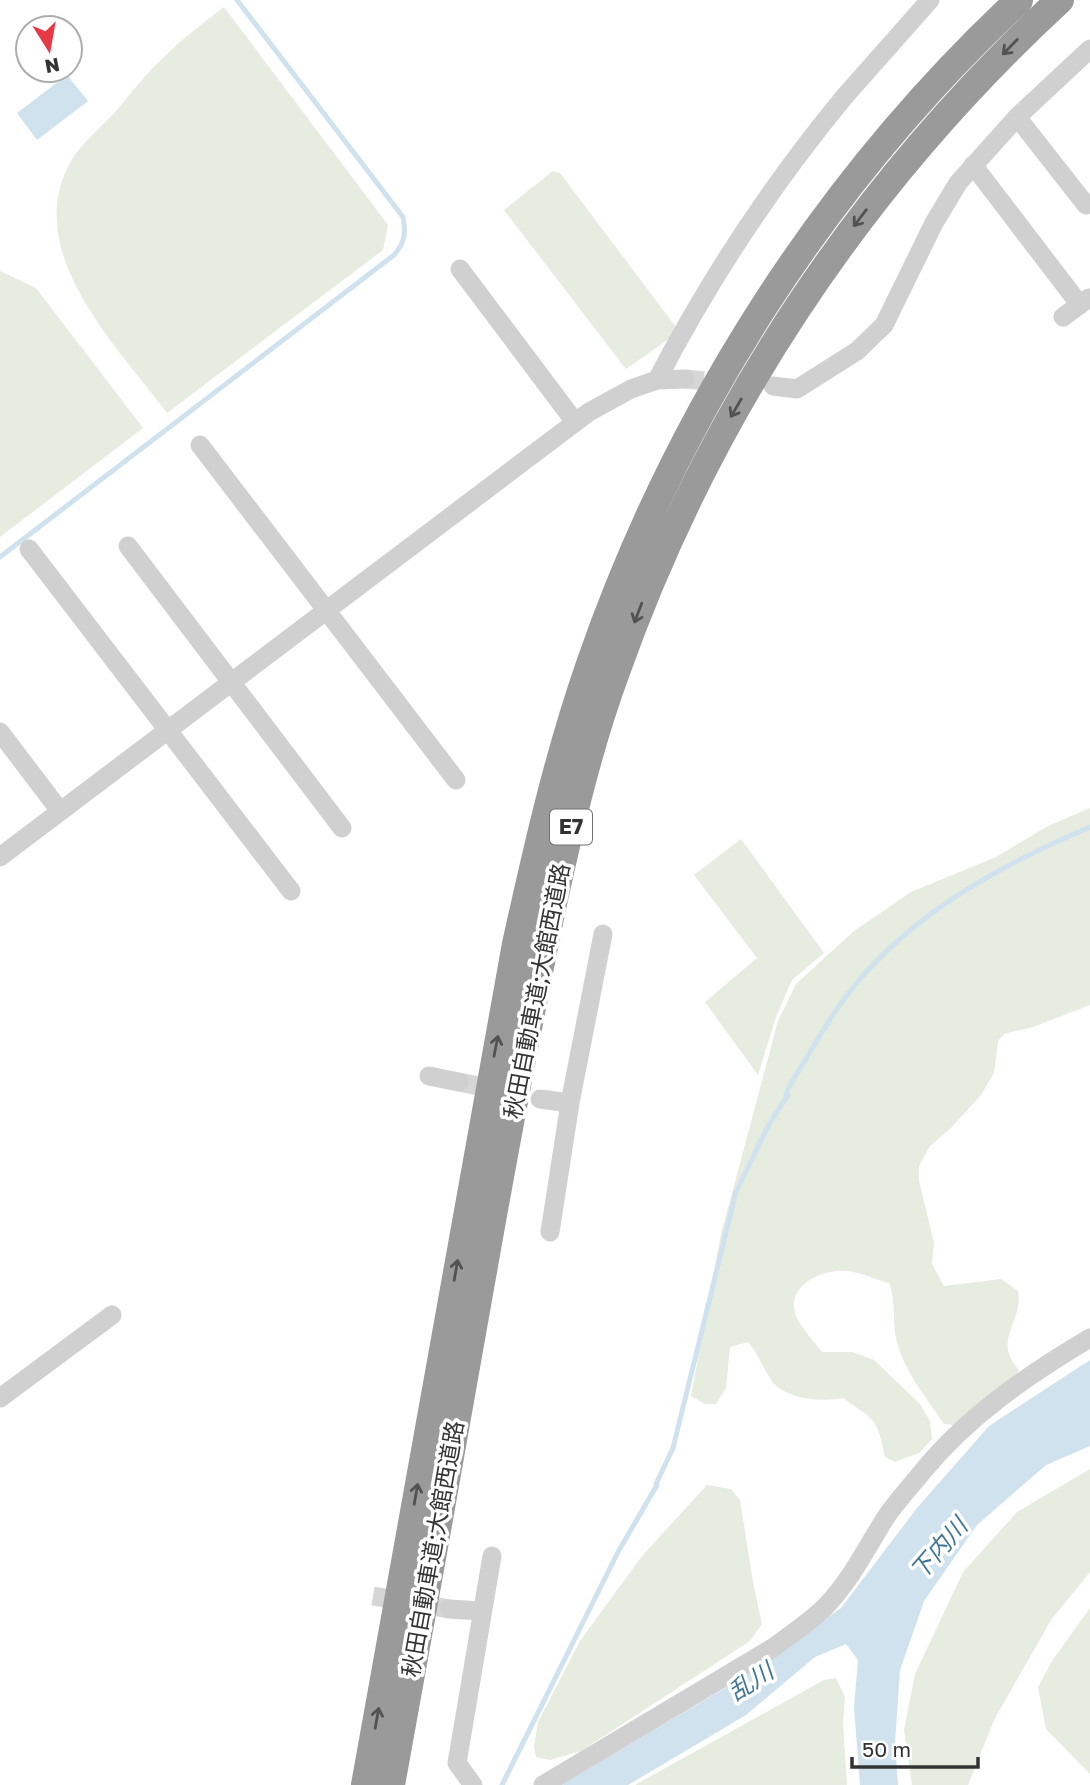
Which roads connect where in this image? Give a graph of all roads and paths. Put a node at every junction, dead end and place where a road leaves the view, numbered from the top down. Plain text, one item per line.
1 (930, 0) edge
2 (1019, 0) edge
3 (1060, 0) edge
4 (1090, 49) edge
5 (1017, 117) junction
6 (973, 165) junction
7 (1086, 205) dead end
8 (460, 269) dead end
9 (1085, 301) edge
10 (1063, 317) dead end
11 (685, 379) tunnel mouth
12 (657, 380) junction
13 (773, 386) dead end
14 (575, 422) junction
15 (200, 445) dead end
16 (128, 546) dead end
17 (29, 549) dead end
18 (327, 609) junction
19 (231, 682) junction
20 (167, 730) junction
21 (0, 732) edge
22 (456, 780) dead end
23 (60, 811) junction
24 (342, 828) dead end
25 (0, 857) edge
26 (291, 891) dead end
27 (603, 934) dead end
28 (429, 1076) dead end
29 (459, 1082) tunnel mouth
30 (540, 1099) dead end
31 (570, 1103) junction
32 (550, 1232) dead end
33 (112, 1315) dead end
34 (1090, 1339) edge
35 (0, 1398) edge
36 (492, 1556) dead end
37 (449, 1609) tunnel mouth
38 (482, 1611) junction
39 (365, 1785) edge
40 (391, 1785) edge
41 (473, 1785) edge
42 (543, 1785) edge

1 - 12 street
39 -> 2 highway, 秋田自動車道;大館西道路 / E7
3 -> 40 highway, 秋田自動車道;大館西道路 / E7
4 - 5 street
5 - 6 street
5 - 7 street
6 - 9 street
6 - 13 street
8 - 14 street
9 - 10 street
11 - 12 street
12 - 14 street
14 - 18 street
15 - 18 street
16 - 19 street
17 - 20 street
18 - 19 street
18 - 22 street
19 - 20 street
19 - 24 street
20 - 23 street
20 - 26 street
21 - 23 street
23 - 25 street
27 - 31 street
28 - 29 street
30 - 31 street
31 - 32 street
33 - 35 street
34 - 42 street
36 - 38 street
37 - 38 street
38 - 41 street

